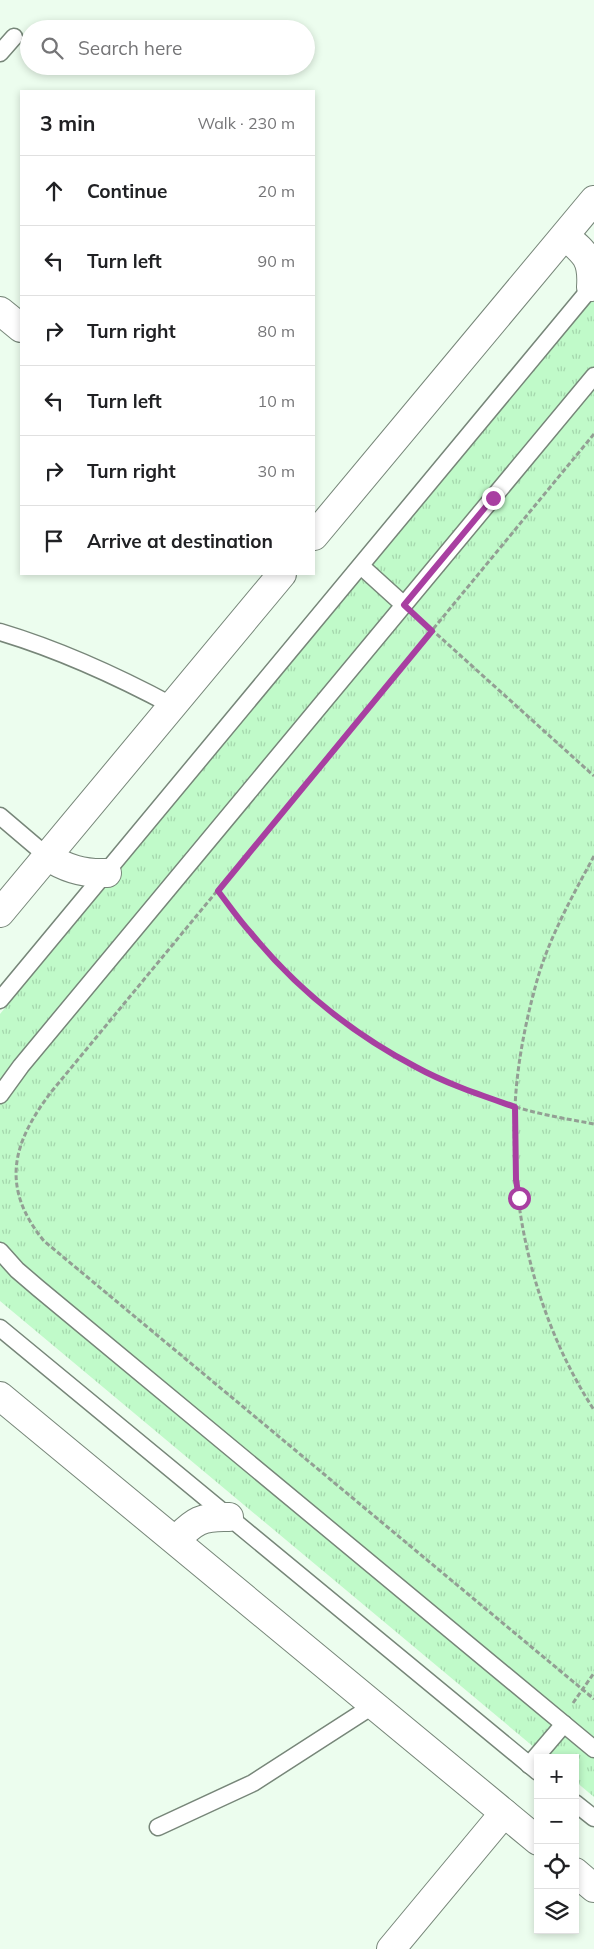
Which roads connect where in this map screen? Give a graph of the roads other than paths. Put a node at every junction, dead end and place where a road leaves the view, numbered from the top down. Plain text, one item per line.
1 (14, 37) dead end
2 (0, 53) edge
3 (594, 200) edge
4 (565, 236) junction
5 (593, 285) edge
6 (0, 311) edge
7 (20, 327) edge
8 (594, 376) edge
9 (315, 535) edge
10 (361, 566) junction
11 (281, 575) edge
12 (404, 605) junction
13 (0, 632) edge
14 (173, 706) junction
15 (0, 816) edge
16 (48, 856) junction
17 (107, 872) junction
18 (0, 912) edge
19 (0, 1000) edge
20 (0, 1095) edge
21 (0, 1251) edge
22 (0, 1328) edge
23 (0, 1396) edge
24 (229, 1517) junction
25 (176, 1540) junction
26 (374, 1705) junction
27 (564, 1724) junction
28 (594, 1749) edge
29 (544, 1754) edge
30 (534, 1768) edge
31 (579, 1806) edge
32 (504, 1813) junction
33 (594, 1818) edge
34 (158, 1826) dead end
35 (534, 1838) edge
36 (579, 1875) edge
37 (594, 1888) edge
38 (391, 1949) edge

1 - 2 lane
3 - 4 street
4 - 5 street
4 - 9 street
5 - 10 lane
6 - 7 street
8 - 12 lane
10 - 12 lane
10 - 17 lane
11 - 14 street
12 - 20 lane
13 - 14 lane
14 - 16 street
15 - 16 lane
16 - 17 street
16 - 18 street
17 - 19 lane
21 - 27 lane
22 - 24 lane
23 - 25 street
24 - 25 street
24 - 30 lane
25 - 26 street
26 - 32 street
26 - 34 lane
27 - 28 lane
27 - 29 lane
31 - 33 lane
32 - 35 street
32 - 38 street
36 - 37 street

